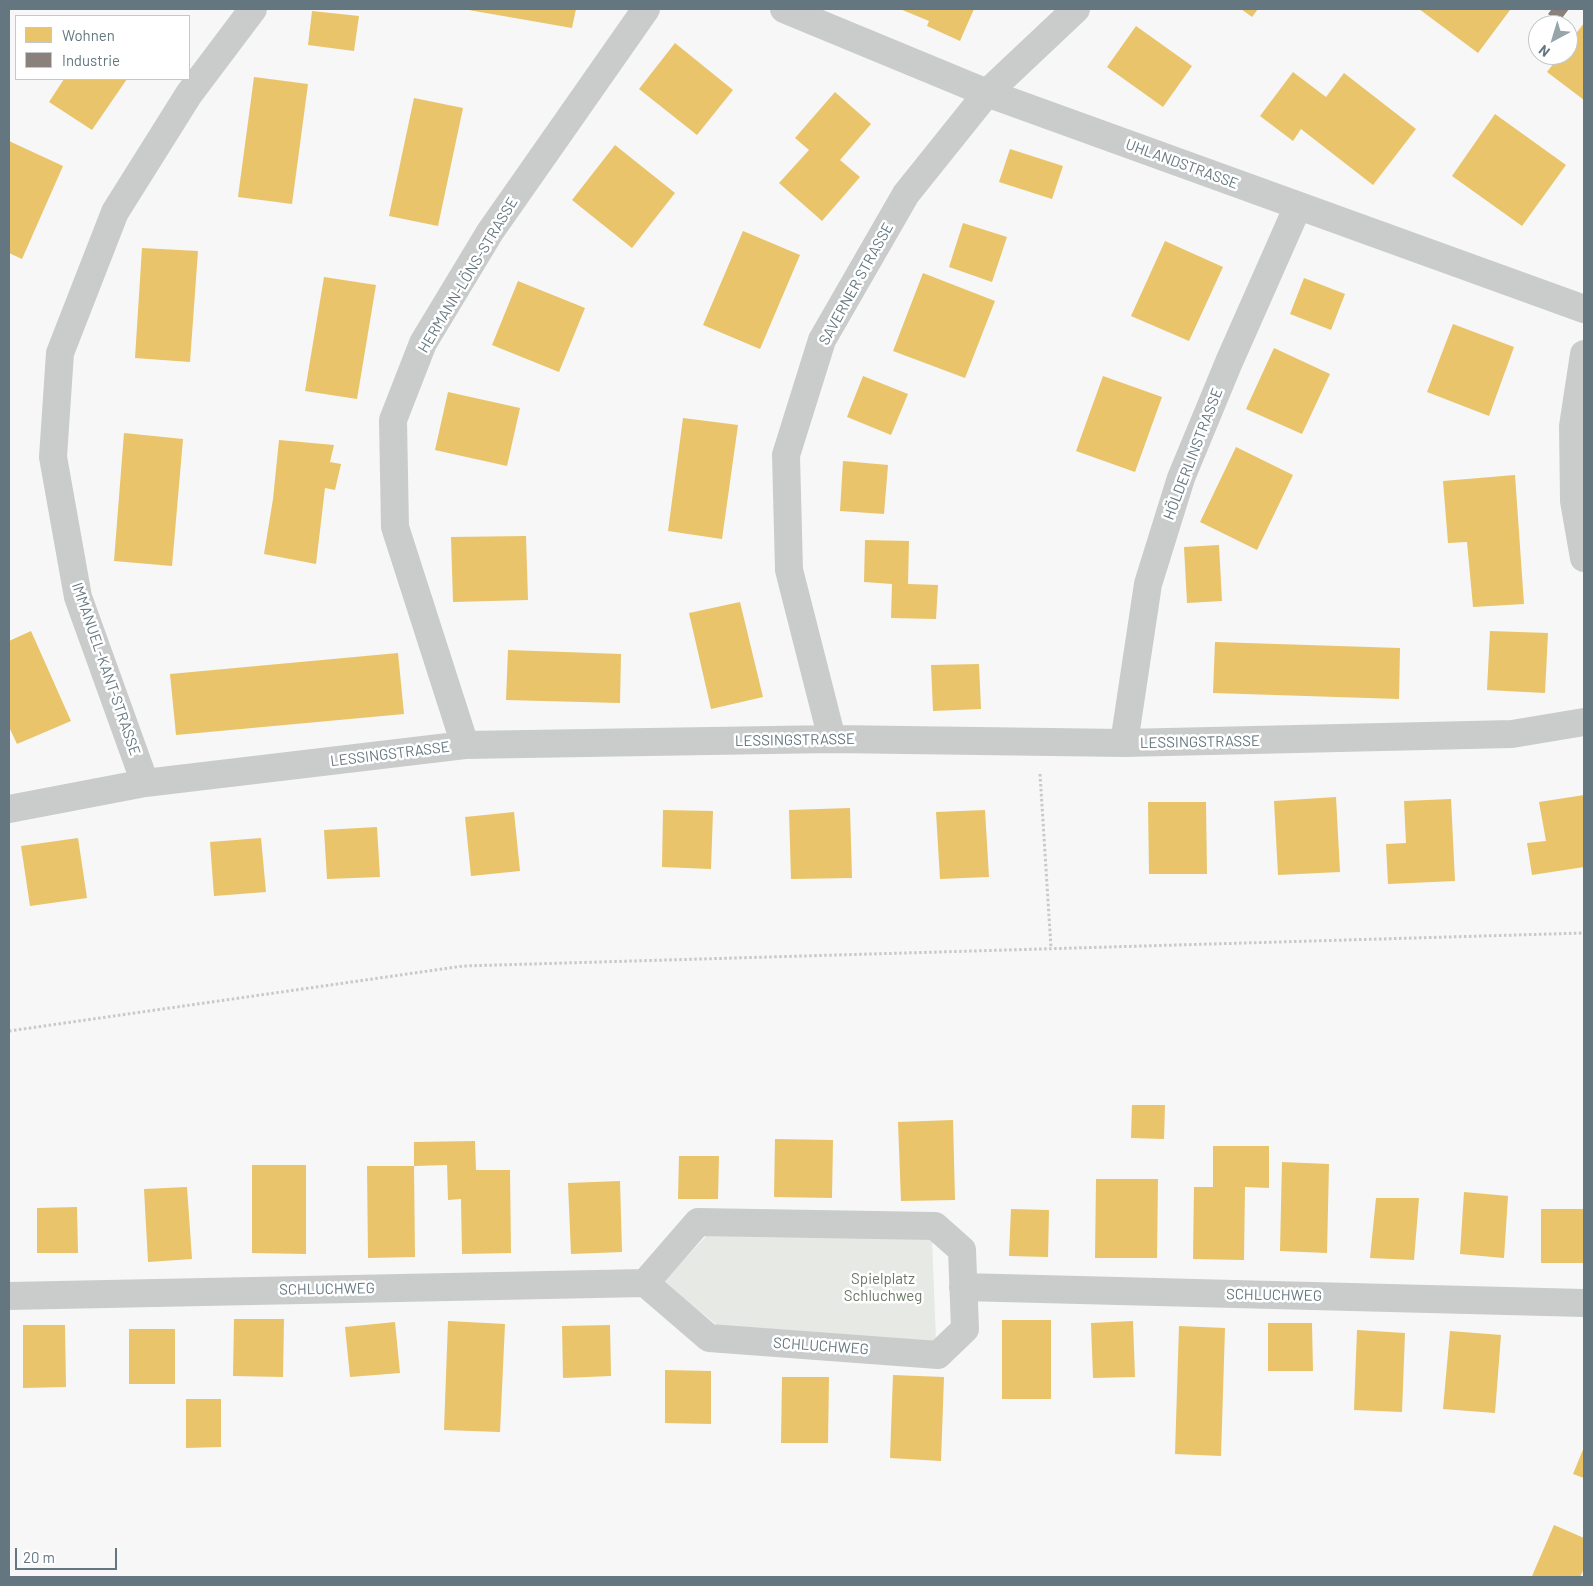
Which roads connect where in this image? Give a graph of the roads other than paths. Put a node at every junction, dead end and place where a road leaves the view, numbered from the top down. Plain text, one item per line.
1 (253, 9) edge
2 (646, 9) edge
3 (784, 9) edge
4 (1076, 9) edge
5 (987, 93) junction
6 (1298, 206) junction
7 (1584, 309) edge
8 (1584, 354) edge
9 (1584, 558) edge
10 (1584, 722) edge
11 (832, 739) junction
12 (1124, 743) junction
13 (465, 745) junction
14 (145, 783) junction
15 (9, 808) edge
16 (645, 1283) junction
17 (963, 1288) junction
18 (9, 1296) edge
19 (1584, 1303) edge

1 - 14 street, IMMANUEL-KANT-STRASSE
2 - 13 street, HERMANN-LÖNS-STRASSE
3 - 5 street, UHLANDSTRASSE
4 - 5 street, SAVERNER STRASSE
5 - 6 street, UHLANDSTRASSE
5 - 11 street, SAVERNER STRASSE
6 - 7 street, UHLANDSTRASSE
6 - 12 street, HÖLDERLINSTRASSE
8 - 9 street
10 - 12 street, LESSINGSTRASSE
11 - 12 street, LESSINGSTRASSE
11 - 13 street, LESSINGSTRASSE
13 - 14 street, LESSINGSTRASSE
14 - 15 street, LESSINGSTRASSE
16 - 17 street, SCHLUCHWEG
16 - 17 street, SCHLUCHWEG
16 - 18 street, SCHLUCHWEG
17 - 19 street, SCHLUCHWEG

